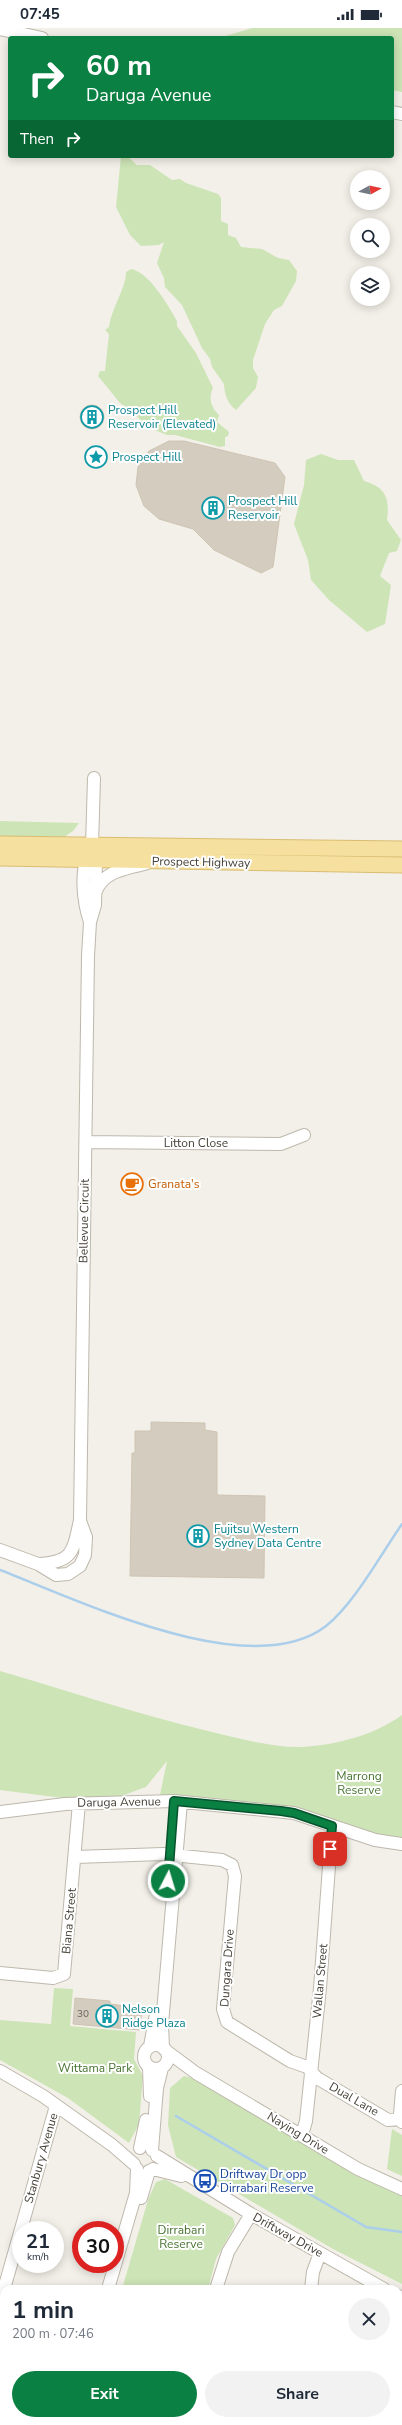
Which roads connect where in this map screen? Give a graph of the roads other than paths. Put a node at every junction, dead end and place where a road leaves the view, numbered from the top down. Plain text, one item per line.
1 (0, 29) edge
2 (33, 36) edge
3 (94, 778) dead end
4 (0, 844) edge
5 (92, 846) junction
6 (402, 850) edge
7 (0, 858) edge
8 (91, 860) junction
9 (156, 861) junction
10 (402, 865) edge
11 (95, 895) junction
12 (90, 922) junction
13 (304, 1136) dead end
14 (86, 1142) junction
15 (0, 1550) edge
16 (177, 1801) junction
17 (79, 1803) junction
18 (0, 1812) edge
19 (332, 1826) junction
20 (402, 1844) edge
21 (173, 1855) junction
22 (75, 1857) junction
23 (0, 1973) edge
24 (150, 2046) junction
25 (164, 2049) junction
26 (149, 2068) junction
27 (162, 2068) junction
28 (311, 2070) junction
29 (0, 2071) edge
30 (196, 2073) junction
31 (402, 2090) edge
32 (56, 2106) junction
33 (401, 2121) edge
34 (302, 2135) junction
35 (155, 2153) junction
36 (136, 2158) junction
37 (151, 2170) junction
38 (194, 2180) junction
39 (402, 2189) edge
40 (251, 2214) junction
41 (320, 2253) junction
42 (5, 2285) edge
43 (109, 2285) edge
44 (116, 2285) edge
45 (217, 2285) edge
46 (312, 2285) edge
47 (377, 2285) edge

1 - 2 street
3 - 5 street, Bellevue Circuit
4 - 5 main road, Prospect Highway
5 - 6 main road, Prospect Highway
5 - 8 street, Bellevue Circuit
7 - 8 main road, Prospect Highway
8 - 9 main road, Prospect Highway
8 - 11 street, Bellevue Circuit
8 - 12 street, Bellevue Circuit
9 - 10 main road, Prospect Highway
9 - 11 street
11 - 12 street, Bellevue Circuit
12 - 14 street, Bellevue Circuit
13 - 14 street, Litton Close
14 - 15 street, Bellevue Circuit
16 - 17 street, Daruga Avenue
16 - 19 street, Daruga Avenue
16 - 21 street
17 - 18 street, Daruga Avenue
17 - 22 street, Biana Street
19 - 20 street, Daruga Avenue
19 - 28 street, Wallan Street
21 - 22 street
21 - 24 street
21 - 25 street
21 - 28 street, Dungara Drive
22 - 23 street, Biana Street
24 - 25 street
24 - 26 street
25 - 27 street
25 - 30 street, Naying Drive
26 - 27 street
26 - 36 street
27 - 30 street, Naying Drive
27 - 35 street
28 - 33 street, Dual Lane
28 - 34 street, Wallan Street
29 - 32 street
30 - 34 street, Naying Drive
31 - 33 street
32 - 36 street
32 - 42 street, Stanbury Avenue
34 - 39 street, Naying Drive
35 - 36 street
35 - 37 street
35 - 38 street, Driftway Drive
36 - 37 street, Driftway Drive
36 - 43 street
37 - 38 street, Driftway Drive
37 - 44 street
38 - 40 street, Driftway Drive
40 - 41 street, Driftway Drive
40 - 45 street
41 - 46 street
41 - 47 street, Driftway Drive

